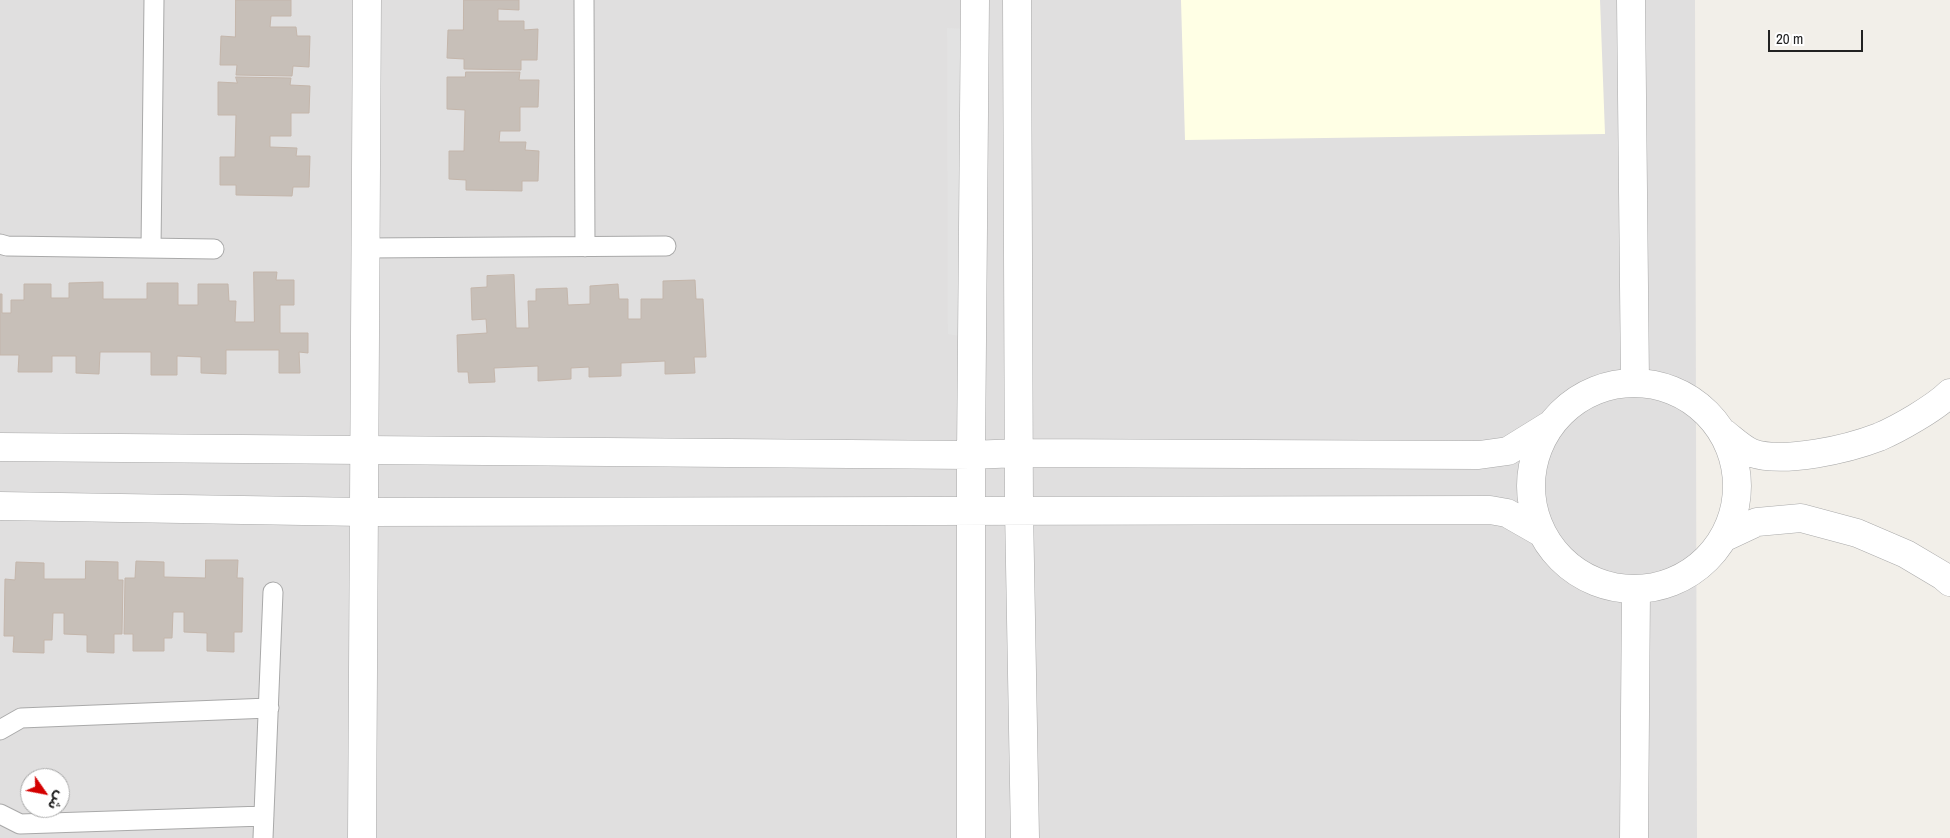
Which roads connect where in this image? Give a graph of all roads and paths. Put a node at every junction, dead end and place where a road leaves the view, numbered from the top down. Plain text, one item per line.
1 (154, 0) edge
2 (367, 0) edge
3 (584, 0) edge
4 (975, 0) edge
5 (1017, 0) edge
6 (1631, 0) edge
7 (0, 244) edge
8 (585, 246) junction
9 (666, 246) dead end
10 (151, 248) junction
11 (365, 248) junction
12 (214, 249) dead end
13 (1635, 382) junction
14 (1950, 393) edge
15 (1550, 425) junction
16 (1724, 434) junction
17 (0, 447) edge
18 (365, 450) junction
19 (1019, 453) junction
20 (971, 455) junction
21 (0, 506) edge
22 (1019, 509) junction
23 (971, 510) junction
24 (364, 512) junction
25 (1542, 533) junction
26 (1725, 537) junction
27 (1950, 582) edge
28 (1636, 590) junction
29 (274, 592) dead end
30 (269, 708) junction
31 (0, 730) edge
32 (0, 814) edge
33 (264, 816) junction
34 (263, 838) edge
35 (362, 838) edge
36 (971, 838) edge
37 (1025, 838) edge
38 (1634, 838) edge

1 - 10 lane
2 - 11 street
3 - 8 lane
4 - 20 street
5 - 19 street
6 - 13 street
7 - 10 lane
8 - 9 lane
8 - 11 lane
10 - 12 lane
11 - 18 street
13 - 15 street
13 - 16 street
14 - 16 street
15 - 19 street
15 - 25 street
16 - 26 street
17 - 18 street
18 - 20 street
18 - 24 street
19 - 20 street
19 - 22 street
20 - 23 street
21 - 24 street
22 - 23 street
22 - 25 street
22 - 37 street
23 - 24 street
23 - 36 street
24 - 35 street
25 - 28 street
26 - 27 street
26 - 28 street
28 - 38 street
29 - 30 lane
30 - 31 lane
30 - 33 lane
32 - 33 lane
33 - 34 lane

